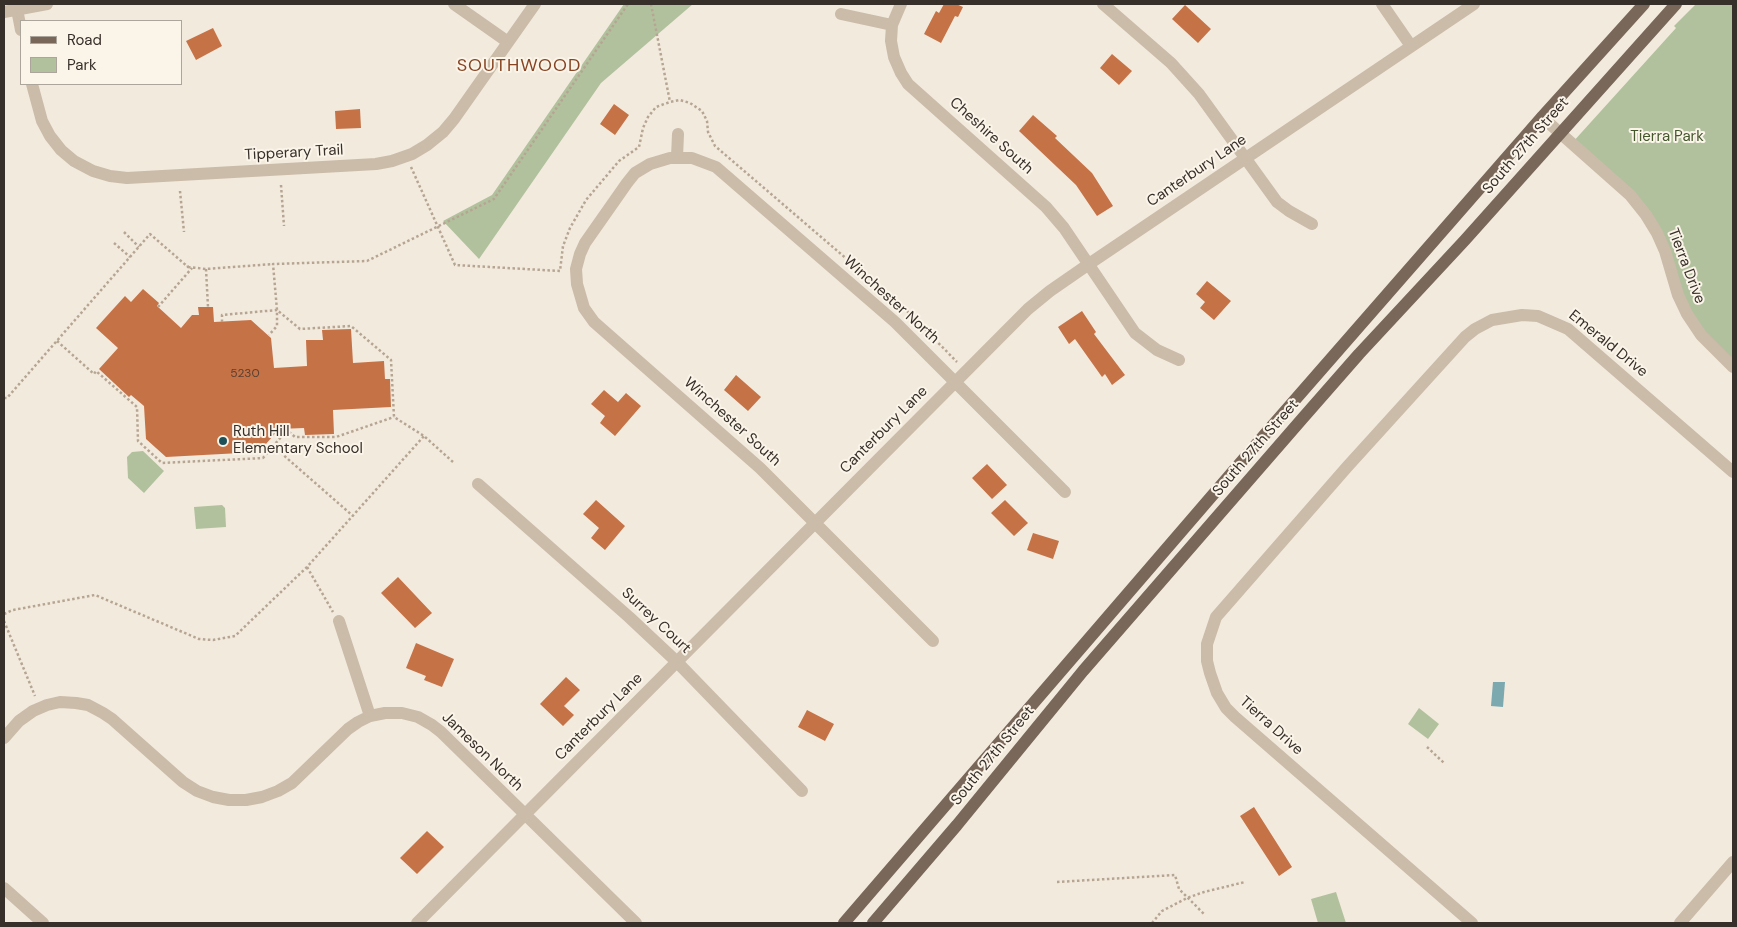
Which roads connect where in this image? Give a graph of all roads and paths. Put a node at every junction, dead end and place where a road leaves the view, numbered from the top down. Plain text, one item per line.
1 (47, 4) edge
2 (454, 4) edge
3 (535, 4) edge
4 (628, 4) edge
5 (651, 4) edge
6 (901, 4) edge
7 (1102, 4) edge
8 (1382, 4) edge
9 (1474, 4) edge
10 (1644, 4) edge
11 (1676, 4) edge
12 (17, 7) edge
13 (4, 12) edge
14 (841, 14) dead end
15 (20, 24) edge
16 (892, 25) junction
17 (508, 42) junction
18 (1411, 46) junction
19 (32, 85) edge
20 (670, 102) junction
21 (1542, 117) junction
22 (1560, 132) junction
23 (678, 134) dead end
24 (677, 157) junction
25 (1245, 158) junction
26 (411, 167) dead end
27 (281, 185) dead end
28 (180, 191) dead end
29 (608, 209) joint
30 (1312, 224) dead end
31 (284, 226) dead end
32 (439, 226) junction
33 (124, 232) dead end
34 (184, 232) dead end
35 (114, 243) dead end
36 (140, 247) junction
37 (130, 257) junction
38 (286, 258) dead end
39 (187, 263) dead end
40 (273, 264) junction
41 (287, 264) junction
42 (1089, 264) junction
43 (188, 267) junction
44 (192, 268) junction
45 (206, 269) junction
46 (158, 307) dead end
47 (208, 307) dead end
48 (278, 310) junction
49 (222, 322) dead end
50 (268, 335) dead end
51 (56, 341) junction
52 (1179, 360) dead end
53 (958, 363) dead end
54 (1733, 367) edge
55 (955, 382) junction
56 (4, 398) edge
57 (394, 417) junction
58 (424, 436) junction
59 (273, 446) junction
60 (453, 462) dead end
61 (1347, 467) joint
62 (1733, 472) edge
63 (478, 484) dead end
64 (1065, 492) dead end
65 (353, 516) junction
66 (816, 523) junction
67 (308, 567) junction
68 (4, 614) edge
69 (4, 621) edge
70 (338, 621) joint
71 (933, 641) dead end
72 (677, 662) junction
73 (40, 708) junction
74 (370, 716) junction
75 (4, 738) edge
76 (1427, 747) dead end
77 (1444, 763) dead end
78 (802, 790) dead end
79 (524, 815) junction
80 (1733, 862) edge
81 (1057, 882) dead end
82 (1245, 882) dead end
83 (4, 888) edge
84 (1187, 898) junction
85 (1204, 914) dead end
86 (43, 923) edge
87 (417, 923) edge
88 (636, 923) edge
89 (844, 923) edge
90 (873, 923) edge
91 (1152, 923) edge
92 (1472, 923) edge
93 (1680, 923) edge

1 - 12 street
2 - 17 street
3 - 17 street, Tipperary Trail
4 - 32 path
5 - 20 path
6 - 16 street, Cheshire South
7 - 25 street
8 - 18 street
9 - 18 street, Canterbury Lane
10 - 21 main road, South 27th Street
11 - 22 main road, South 27th Street
12 - 13 street
12 - 15 street
14 - 16 street
16 - 42 street, Cheshire South
17 - 19 street, Tipperary Trail
18 - 25 street, Canterbury Lane
20 - 32 path
20 - 53 path
21 - 22 street, Tierra Drive
21 - 89 main road, South 27th Street
22 - 54 street, Tierra Drive
22 - 90 main road, South 27th Street
23 - 24 street
24 - 29 street, Winchester North
24 - 55 street, Winchester North
25 - 30 street
25 - 42 street, Canterbury Lane
26 - 32 path
27 - 31 path
28 - 34 path
29 - 66 street, Winchester South
32 - 41 path
33 - 36 path
35 - 37 path
36 - 37 path
36 - 43 path
37 - 51 path
38 - 41 path
39 - 43 path
40 - 41 path
40 - 45 path
40 - 48 path
42 - 52 street, Cheshire South
42 - 55 street, Canterbury Lane
43 - 44 path
44 - 45 path
44 - 46 path
45 - 47 path
48 - 49 path
48 - 50 path
48 - 57 path
51 - 56 path
51 - 59 path
55 - 64 street, Winchester North
55 - 66 street, Canterbury Lane
57 - 58 path
57 - 59 path
58 - 60 path
58 - 65 path
59 - 65 path
61 - 62 street, Emerald Drive
61 - 92 street, Tierra Drive
63 - 72 street, Surrey Court
65 - 67 path
66 - 71 street, Winchester South
66 - 72 street, Canterbury Lane
67 - 68 path
67 - 70 path
69 - 73 path
70 - 74 street
72 - 78 street, Surrey Court
72 - 79 street, Canterbury Lane
73 - 74 street, Jameson North
73 - 75 street, Jameson North
74 - 79 street, Jameson North
76 - 77 path
79 - 87 street, Canterbury Lane
79 - 88 street, Jameson North
80 - 93 street
81 - 84 path
82 - 84 path
83 - 86 street
84 - 85 path
84 - 91 path

